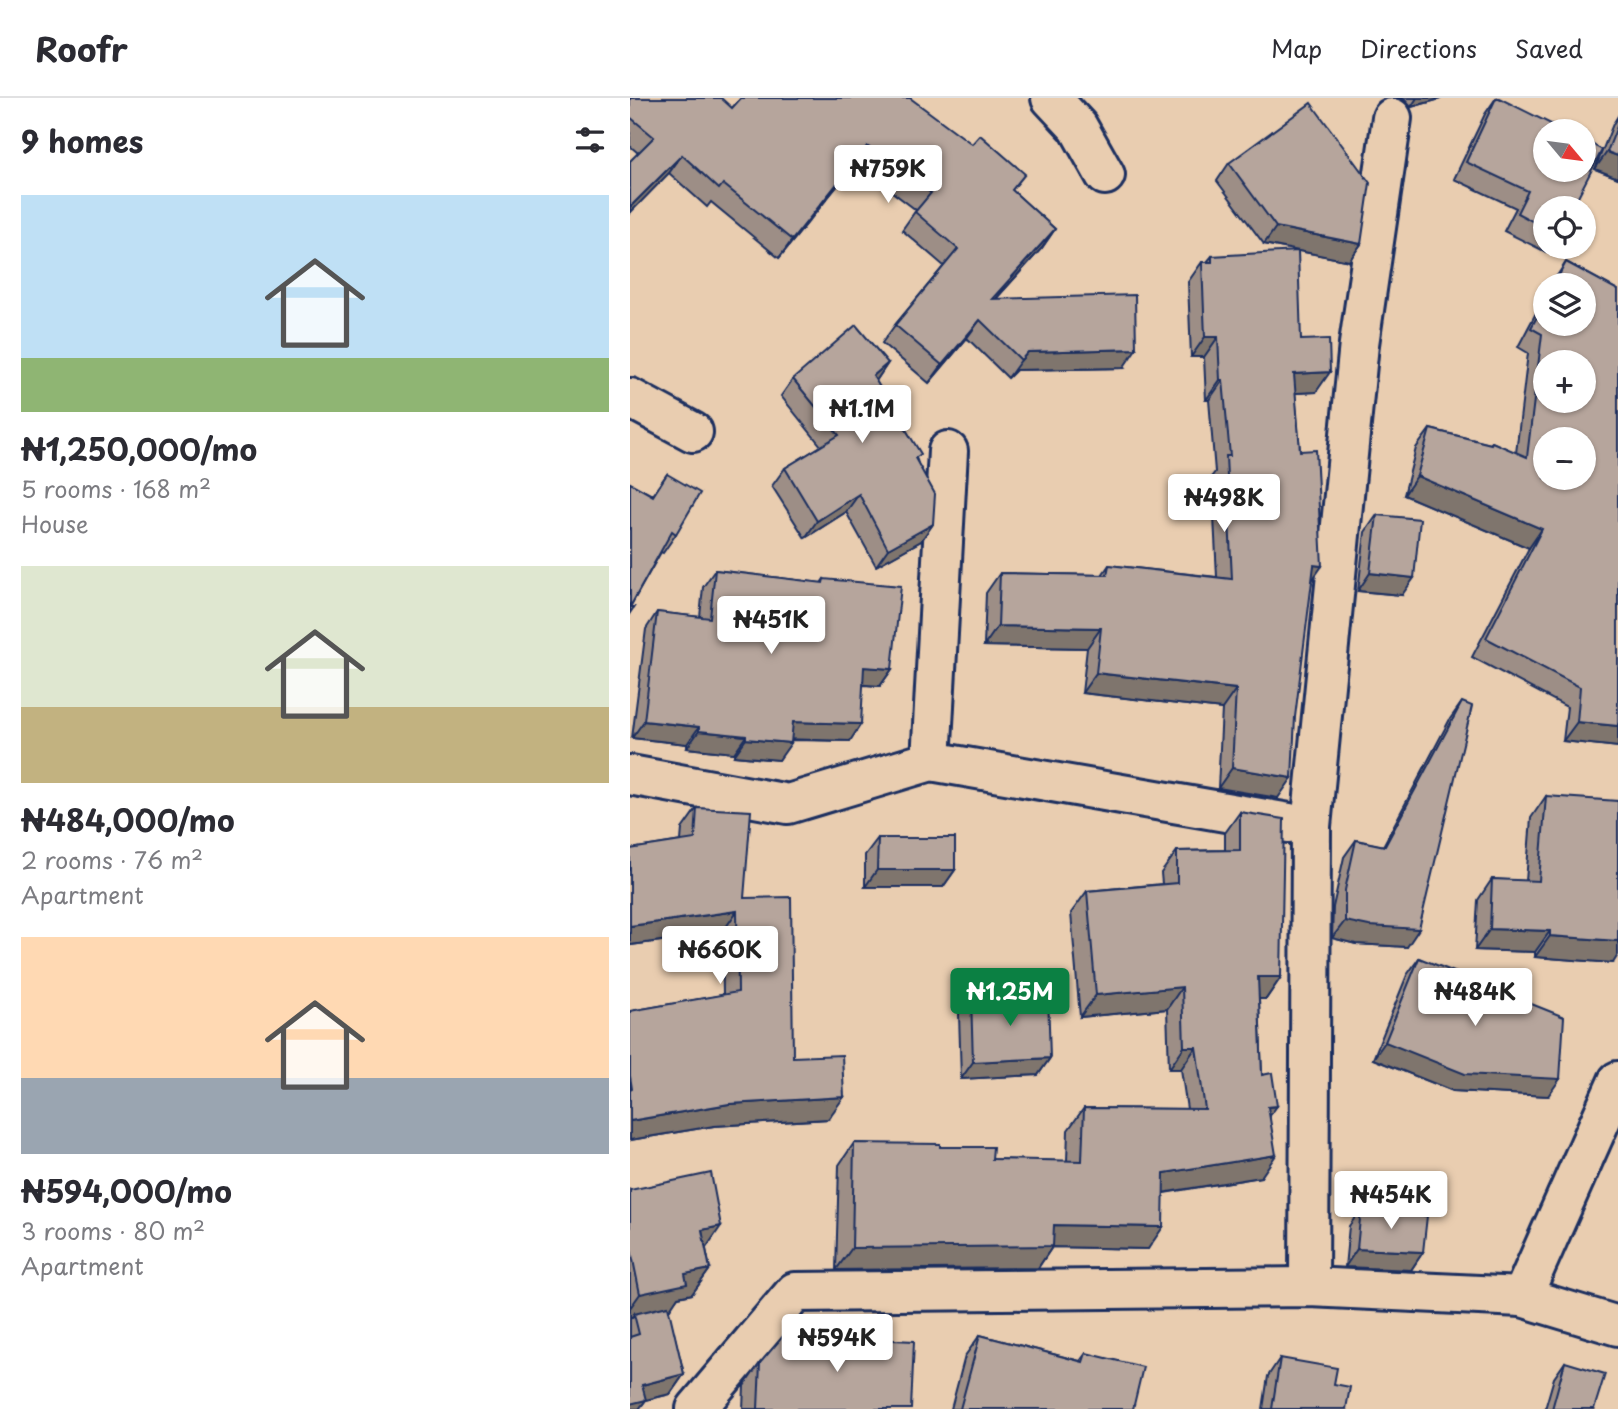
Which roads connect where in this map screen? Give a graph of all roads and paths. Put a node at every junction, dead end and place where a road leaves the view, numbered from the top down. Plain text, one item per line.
1 (1051, 98) edge
2 (1392, 118) dead end
3 (1105, 175) dead end
4 (630, 398) edge
5 (692, 432) dead end
6 (948, 451) dead end
7 (931, 761) junction
8 (630, 775) edge
9 (1311, 826) junction
10 (1618, 1081) edge
11 (1309, 1287) junction
12 (1522, 1297) junction
13 (1618, 1326) edge
14 (696, 1409) edge

1 - 3 street
2 - 9 street
4 - 5 street
6 - 7 street
7 - 8 street
7 - 9 street
9 - 11 street
10 - 12 street
11 - 12 street
11 - 14 street
12 - 13 street

